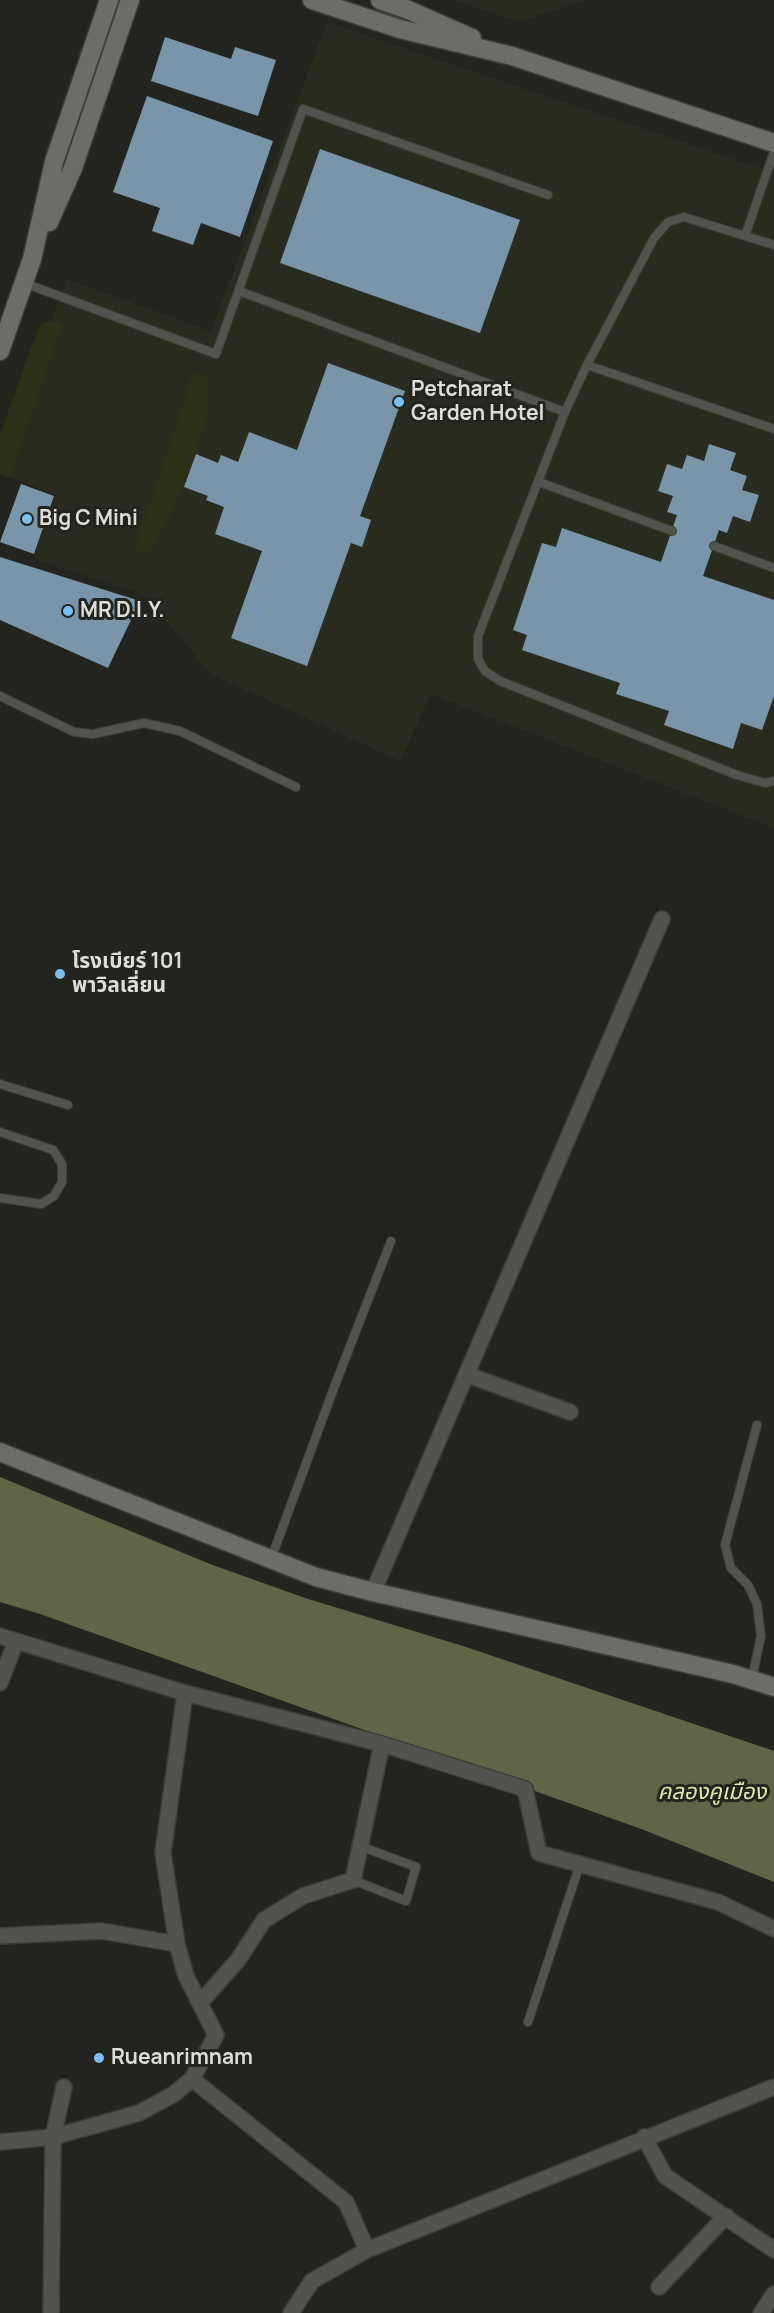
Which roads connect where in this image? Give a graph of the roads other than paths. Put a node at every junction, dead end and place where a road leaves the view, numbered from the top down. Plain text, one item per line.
1 (109, 0) edge
2 (130, 0) edge
3 (312, 0) edge
4 (380, 0) edge
5 (408, 4) edge
6 (400, 29) junction
7 (512, 56) junction
8 (774, 143) edge
9 (774, 152) edge
10 (548, 195) dead end
11 (745, 236) junction
12 (774, 245) edge
13 (32, 259) junction
14 (24, 283) junction
15 (239, 291) junction
16 (0, 351) edge
17 (587, 365) junction
18 (565, 412) junction
19 (774, 429) edge
20 (539, 482) junction
21 (672, 531) dead end
22 (714, 546) dead end
23 (774, 568) edge
24 (0, 696) edge
25 (774, 782) edge
26 (296, 788) dead end
27 (662, 919) dead end
28 (0, 1084) edge
29 (68, 1105) dead end
30 (0, 1132) edge
31 (0, 1198) edge
32 (391, 1241) dead end
33 (468, 1374) junction
34 (570, 1412) dead end
35 (757, 1425) dead end
36 (0, 1452) edge
37 (271, 1559) junction
38 (373, 1592) junction
39 (0, 1636) edge
40 (16, 1641) junction
41 (751, 1680) junction
42 (0, 1683) edge
43 (774, 1687) edge
44 (185, 1694) junction
45 (382, 1744) junction
46 (360, 1846) junction
47 (580, 1864) junction
48 (353, 1880) junction
49 (774, 1929) edge
50 (0, 1936) edge
51 (177, 1944) junction
52 (200, 2003) junction
53 (528, 2022) dead end
54 (192, 2079) junction
55 (63, 2087) dead end
56 (774, 2087) edge
57 (644, 2137) junction
58 (53, 2138) junction
59 (0, 2142) edge
60 (726, 2216) junction
61 (367, 2250) junction
62 (774, 2250) edge
63 (659, 2287) dead end
64 (774, 2294) edge
65 (51, 2313) edge
66 (291, 2313) edge
67 (761, 2313) edge

1 - 13 street
2 - 13 street
3 - 6 street
4 - 5 street
5 - 6 lane
5 - 7 street
6 - 7 street
7 - 8 street
9 - 11 lane
10 - 15 lane
11 - 12 lane
11 - 17 lane
13 - 14 street
14 - 15 lane
14 - 16 street
15 - 18 lane
17 - 18 lane
17 - 19 lane
18 - 20 lane
20 - 21 lane
20 - 25 lane
22 - 23 lane
24 - 26 lane
27 - 33 street
28 - 29 lane
30 - 31 lane
32 - 37 lane
33 - 34 street
33 - 38 street
35 - 41 lane
36 - 37 street
37 - 38 street
38 - 41 street
39 - 40 street
40 - 42 street
40 - 44 street
41 - 43 street
44 - 45 street
44 - 51 street
45 - 46 street
45 - 47 street
46 - 48 street
46 - 48 lane
47 - 49 street
47 - 53 lane
48 - 52 street
50 - 51 street
51 - 52 street
52 - 54 street
54 - 58 street
54 - 61 street
55 - 58 street
56 - 57 street
57 - 60 street
57 - 61 street
58 - 59 street
58 - 65 street
60 - 62 street
60 - 63 street
61 - 66 street
64 - 67 street

